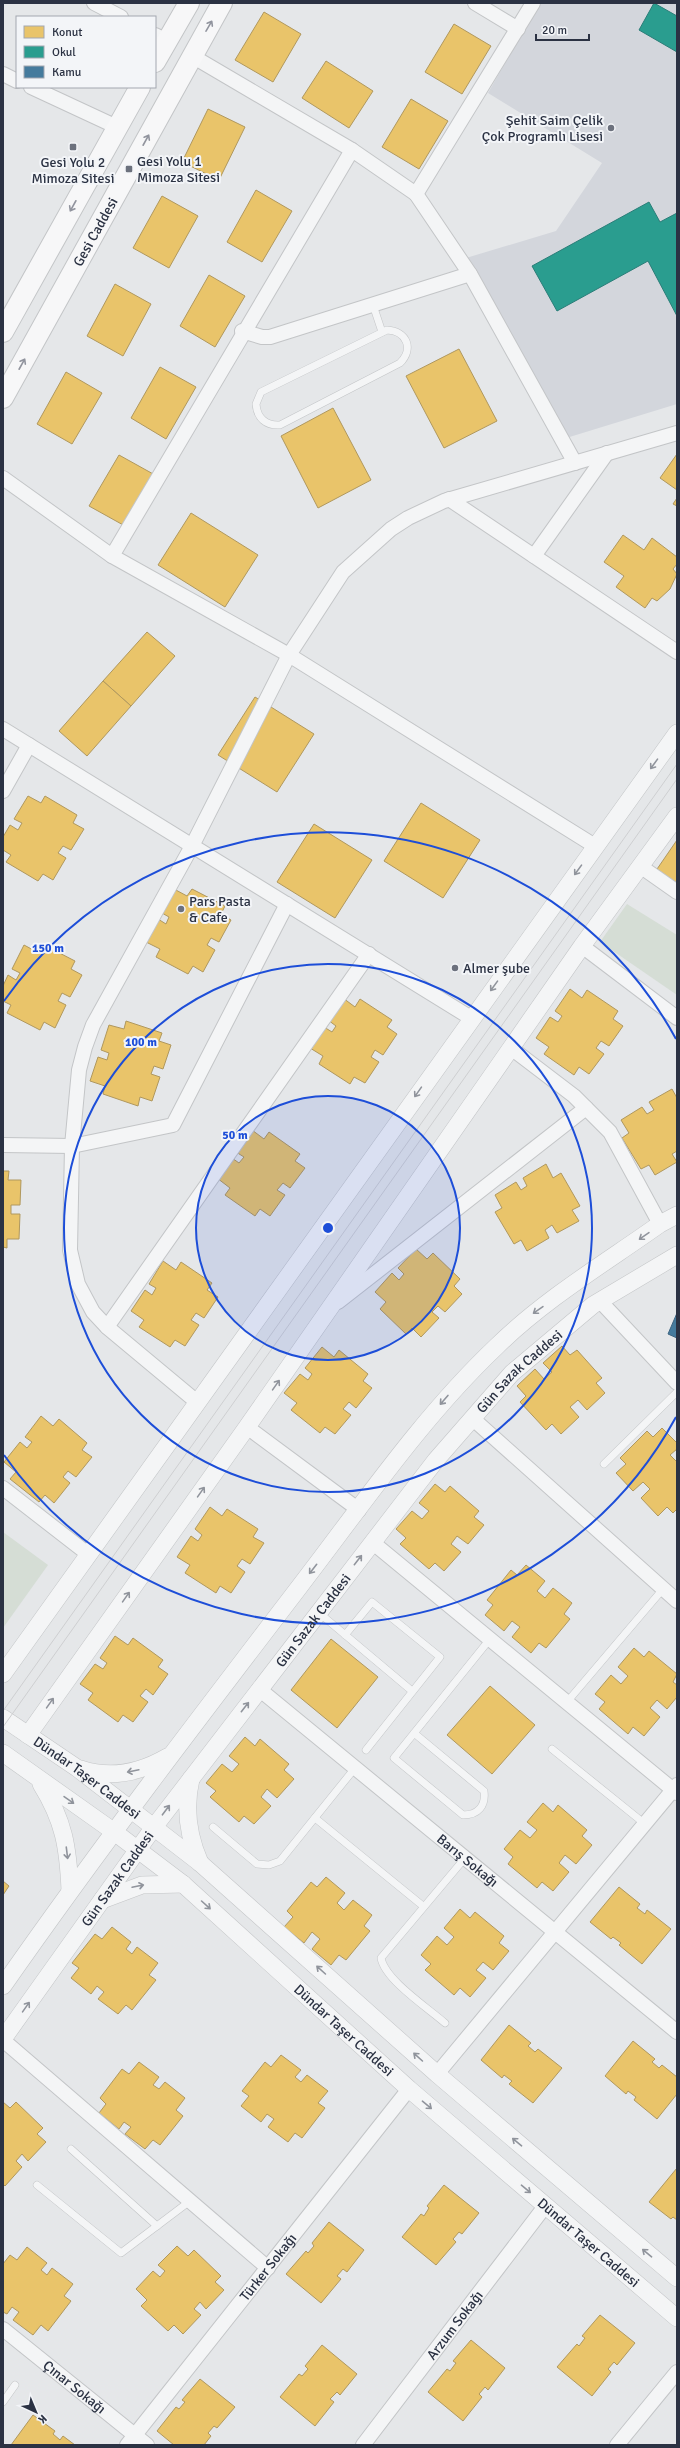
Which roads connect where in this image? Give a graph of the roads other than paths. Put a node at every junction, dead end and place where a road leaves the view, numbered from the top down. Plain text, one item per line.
1 (94, 3) edge
2 (189, 3) edge
3 (222, 3) edge
4 (475, 3) edge
5 (533, 3) edge
6 (119, 16) edge
7 (518, 29) junction
8 (161, 38) edge
9 (192, 56) junction
10 (156, 58) edge
11 (3, 74) edge
12 (16, 80) edge
13 (33, 88) edge
14 (139, 88) edge
15 (117, 127) junction
16 (352, 150) junction
17 (416, 194) junction
18 (470, 274) junction
19 (373, 305) junction
20 (242, 331) junction
21 (3, 332) edge
22 (382, 332) junction
23 (3, 398) edge
24 (677, 433) edge
25 (607, 453) junction
26 (575, 463) junction
27 (3, 478) edge
28 (449, 499) junction
29 (112, 556) junction
30 (534, 556) junction
31 (677, 652) edge
32 (289, 655) junction
33 (3, 729) edge
34 (677, 733) edge
35 (29, 745) junction
36 (3, 791) edge
37 (677, 816) edge
38 (192, 846) junction
39 (595, 846) junction
40 (640, 866) junction
41 (677, 892) edge
42 (287, 904) junction
43 (582, 946) junction
44 (369, 954) junction
45 (471, 1018) junction
46 (677, 1018) edge
47 (511, 1048) junction
48 (586, 1108) junction
49 (3, 1145) edge
50 (72, 1146) junction
51 (677, 1215) edge
52 (660, 1224) junction
53 (677, 1255) edge
54 (600, 1301) junction
55 (330, 1308) junction
56 (107, 1327) junction
57 (677, 1383) edge
58 (677, 1392) edge
59 (197, 1402) junction
60 (472, 1418) junction
61 (247, 1427) junction
62 (604, 1464) dead end
63 (3, 1488) edge
64 (359, 1510) junction
65 (372, 1542) junction
66 (88, 1554) junction
67 (663, 1589) junction
68 (677, 1601) edge
69 (318, 1612) junction
70 (345, 1635) junction
71 (490, 1639) junction
72 (3, 1674) edge
73 (259, 1688) junction
74 (412, 1691) junction
75 (567, 1702) junction
76 (3, 1718) edge
77 (414, 1733) junction
78 (28, 1735) junction
79 (552, 1749) dead end
80 (366, 1750) dead end
81 (3, 1754) edge
82 (169, 1756) junction
83 (77, 1768) junction
84 (355, 1768) junction
85 (192, 1776) junction
86 (38, 1779) junction
87 (676, 1789) edge
88 (130, 1809) junction
89 (315, 1818) junction
90 (645, 1824) junction
91 (154, 1827) junction
92 (213, 1827) dead end
93 (113, 1831) junction
94 (138, 1849) junction
95 (465, 1858) junction
96 (200, 1863) junction
97 (183, 1884) junction
98 (70, 1890) junction
99 (102, 1900) junction
100 (424, 1906) junction
101 (555, 1932) junction
102 (3, 1986) edge
103 (445, 2023) dead end
104 (677, 2032) edge
105 (3, 2040) edge
106 (437, 2074) junction
107 (409, 2089) junction
108 (70, 2150) dead end
109 (37, 2185) dead end
110 (190, 2201) junction
111 (546, 2205) junction
112 (157, 2226) junction
113 (268, 2268) junction
114 (677, 2278) edge
115 (677, 2318) edge
116 (4, 2333) edge
117 (677, 2372) edge
118 (15, 2385) dead end
119 (3, 2402) edge
120 (130, 2440) edge
121 (146, 2445) edge
122 (363, 2445) edge
123 (617, 2445) edge

1 - 6 street
2 - 8 main road
9 -> 3 main road, Gesi Caddesi
4 - 7 street
5 - 7 street
7 - 17 street
8 - 10 main road
9 - 16 street
23 -> 9 main road, Gesi Caddesi
11 - 12 street
13 - 15 street
14 - 15 main road
15 -> 21 main road
16 - 17 street
16 - 20 street
17 - 18 street
18 - 19 street
18 - 26 street
19 - 20 street
19 - 22 lane
20 - 29 street
22 - 22 lane
24 - 25 street
25 - 26 street
25 - 30 street
26 - 28 street
27 - 29 street
28 - 30 street
28 - 32 street
29 - 32 street
30 - 31 street
32 - 38 street
32 - 39 street
33 - 35 street
34 -> 39 street
35 - 36 street
35 - 38 street
37 - 40 street
38 - 42 street
38 - 50 street
39 -> 45 street
40 - 41 street
40 - 43 street
42 - 44 street
42 - 50 street
43 - 46 street
43 - 47 street
44 - 45 street
44 - 56 street
45 -> 59 street
47 - 48 street
47 - 55 street
48 - 52 street
48 - 55 street
49 - 50 street
50 - 56 street
51 - 52 street, Gün Sazak Caddesi
52 -> 64 street, Gün Sazak Caddesi
53 - 54 street, Gün Sazak Caddesi
54 - 57 street
54 - 60 street, Gün Sazak Caddesi
61 -> 55 street
56 - 59 street
58 - 62 lane
59 - 66 street
60 - 65 street, Gün Sazak Caddesi
60 - 67 street
61 - 64 street
78 -> 61 street
63 - 66 street
64 -> 82 street, Gün Sazak Caddesi
69 -> 65 street, Gün Sazak Caddesi
65 - 71 street
66 - 72 street
67 - 68 street
67 - 75 lane
69 - 70 lane
69 - 73 street, Gün Sazak Caddesi
70 - 74 lane
70 - 74 lane
71 - 75 street
71 - 77 lane
73 - 84 street, Barış Sokağı
85 -> 73 street, Gün Sazak Caddesi
74 - 80 lane
75 - 87 street
76 - 78 street, Dündar Taşer Caddesi
77 - 77 lane
78 - 83 street, Dündar Taşer Caddesi
79 - 90 lane
81 - 86 street, Dündar Taşer Caddesi
82 -> 83 street
82 - 88 street, Gün Sazak Caddesi
83 - 88 street, Dündar Taşer Caddesi
84 - 89 lane
84 - 95 street, Barış Sokağı
91 -> 85 street, Gün Sazak Caddesi
85 - 96 street
86 -> 93 street, Dündar Taşer Caddesi
86 -> 98 street
87 - 90 street
88 - 91 street, Dündar Taşer Caddesi
88 - 93 street, Gün Sazak Caddesi
89 - 92 lane
89 - 100 lane
90 - 101 street
91 - 94 street, Gün Sazak Caddesi
91 - 96 street, Dündar Taşer Caddesi
93 - 94 street, Dündar Taşer Caddesi
93 - 98 street, Gün Sazak Caddesi
94 - 97 street, Dündar Taşer Caddesi
94 - 99 street, Gün Sazak Caddesi
95 - 100 lane
95 - 101 street, Barış Sokağı
106 -> 96 street, Dündar Taşer Caddesi
99 -> 97 street
97 -> 107 street, Dündar Taşer Caddesi
98 - 102 street, Gün Sazak Caddesi
105 -> 99 street, Gün Sazak Caddesi
100 - 103 lane
101 - 104 street, Barış Sokağı
101 - 106 street
105 - 110 street
114 -> 106 street, Dündar Taşer Caddesi
107 -> 111 street, Dündar Taşer Caddesi
107 - 113 street, Türker Sokağı
108 - 112 lane
109 - 112 lane
110 - 112 lane
110 - 113 street
111 - 115 street, Dündar Taşer Caddesi
111 - 122 street, Arzum Sokağı
113 - 120 street, Türker Sokağı
116 - 120 street, Çınar Sokağı
117 - 123 street
118 - 119 lane
120 - 121 street, Çınar Sokağı

